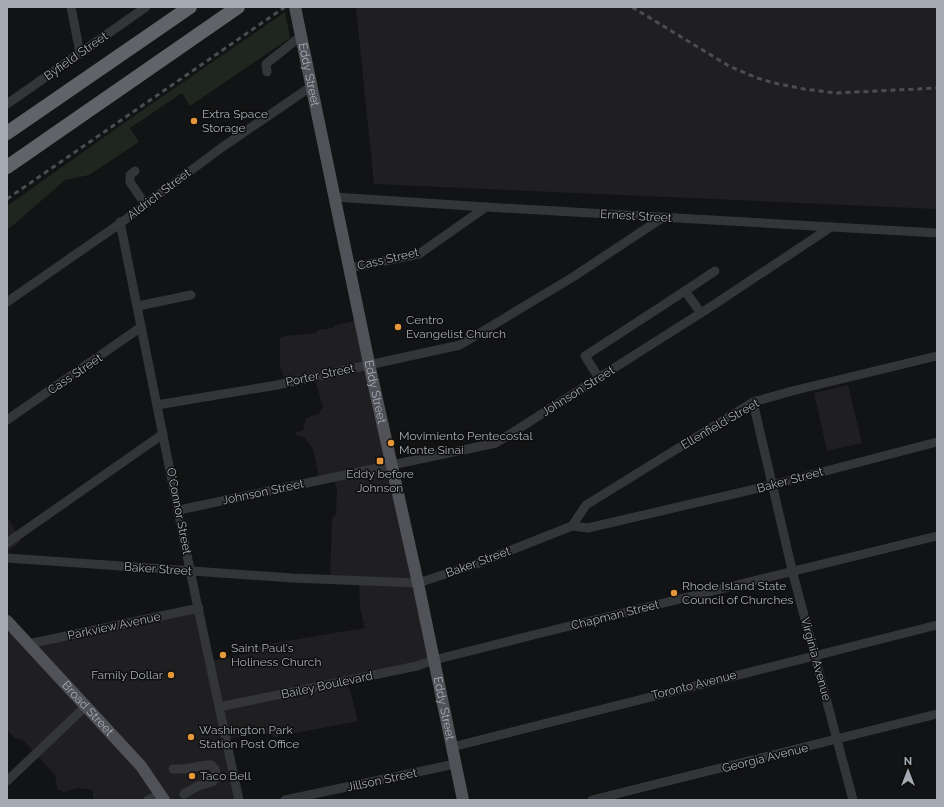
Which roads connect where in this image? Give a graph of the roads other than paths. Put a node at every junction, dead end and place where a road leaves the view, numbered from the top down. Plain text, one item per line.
1 (71, 7) edge
2 (146, 7) edge
3 (190, 7) edge
4 (238, 7) edge
5 (295, 7) edge
6 (301, 38) junction
7 (80, 53) junction
8 (267, 72) dead end
9 (312, 86) junction
10 (7, 104) edge
11 (7, 134) edge
12 (7, 167) edge
13 (135, 171) dead end
14 (334, 197) junction
15 (145, 204) junction
16 (486, 207) junction
17 (662, 218) junction
18 (120, 222) junction
19 (831, 227) junction
20 (937, 233) edge
21 (349, 268) junction
22 (715, 272) dead end
23 (685, 291) junction
24 (191, 295) dead end
25 (7, 302) edge
26 (138, 306) junction
27 (701, 314) junction
28 (141, 327) junction
29 (937, 356) edge
30 (370, 365) junction
31 (599, 378) junction
32 (753, 402) junction
33 (157, 405) junction
34 (7, 420) edge
35 (163, 434) junction
36 (937, 442) edge
37 (392, 464) junction
38 (772, 485) junction
39 (179, 510) junction
40 (572, 526) junction
41 (937, 536) edge
42 (7, 542) edge
43 (7, 558) edge
44 (191, 572) junction
45 (793, 572) junction
46 (418, 583) junction
47 (200, 608) junction
48 (937, 625) edge
49 (9, 626) edge
50 (28, 644) junction
51 (815, 655) junction
52 (434, 660) junction
53 (86, 706) junction
54 (220, 707) junction
55 (937, 714) edge
56 (837, 740) junction
57 (452, 747) junction
58 (455, 764) junction
59 (173, 769) dead end
60 (7, 781) edge
61 (184, 794) dead end
62 (162, 797) edge
63 (148, 800) edge
64 (239, 800) edge
65 (285, 800) edge
66 (463, 800) edge
67 (592, 800) edge
68 (852, 800) edge

1 - 7 street
2 - 7 street, Byfield Street
3 - 11 highway
4 - 12 highway
5 - 6 main road, Eddy Street
6 - 8 street
6 - 9 main road, Eddy Street
7 - 10 street, Byfield Street
9 - 14 main road, Eddy Street
9 - 15 street, Aldrich Street
13 - 15 street
14 - 16 street, Ernest Street
14 - 21 main road, Eddy Street
15 - 18 street, Aldrich Street
16 - 17 street, Ernest Street
16 - 21 street, Cass Street
17 - 19 street, Ernest Street
17 - 30 street, Porter Street
18 - 25 street, Aldrich Street
18 - 26 street, O'Connor Street
19 - 20 street, Ernest Street
19 - 27 street, Johnson Street
21 - 30 main road, Eddy Street
22 - 23 street
23 - 27 street
23 - 31 street
24 - 26 street
26 - 28 street, O'Connor Street
27 - 31 street, Johnson Street
28 - 33 street, O'Connor Street
28 - 34 street, Cass Street
29 - 32 street, Ellenfield Street
30 - 33 street, Porter Street
30 - 37 main road, Eddy Street
31 - 37 street, Johnson Street
32 - 38 street, Virginia Avenue
32 - 40 street, Ellenfield Street
33 - 35 street, O'Connor Street
35 - 39 street, O'Connor Street
35 - 42 street
36 - 38 street, Baker Street
37 - 39 street, Johnson Street
37 - 46 main road, Eddy Street
38 - 40 street, Baker Street
38 - 45 street, Virginia Avenue
39 - 44 street, O'Connor Street
40 - 46 street, Baker Street
41 - 45 street, Chapman Street
43 - 44 street, Baker Street
44 - 46 street, Baker Street
44 - 47 street, O'Connor Street
45 - 51 street, Virginia Avenue
45 - 52 street, Chapman Street
46 - 52 main road, Eddy Street
47 - 50 street, Parkview Avenue
47 - 54 street, O'Connor Street
48 - 51 street, Toronto Avenue
49 - 50 main road, Broad Street
50 - 53 main road, Broad Street
51 - 56 street, Virginia Avenue
51 - 57 street, Toronto Avenue
52 - 54 street, Bailey Boulevard
52 - 57 main road, Eddy Street
53 - 60 street
53 - 62 main road, Broad Street
54 - 64 street, O'Connor Street
55 - 56 street, Georgia Avenue
56 - 67 street, Georgia Avenue
56 - 68 street, Virginia Avenue
57 - 58 main road, Eddy Street
58 - 65 street, Jillson Street
58 - 66 main road, Eddy Street
59 - 61 street
62 - 63 street

